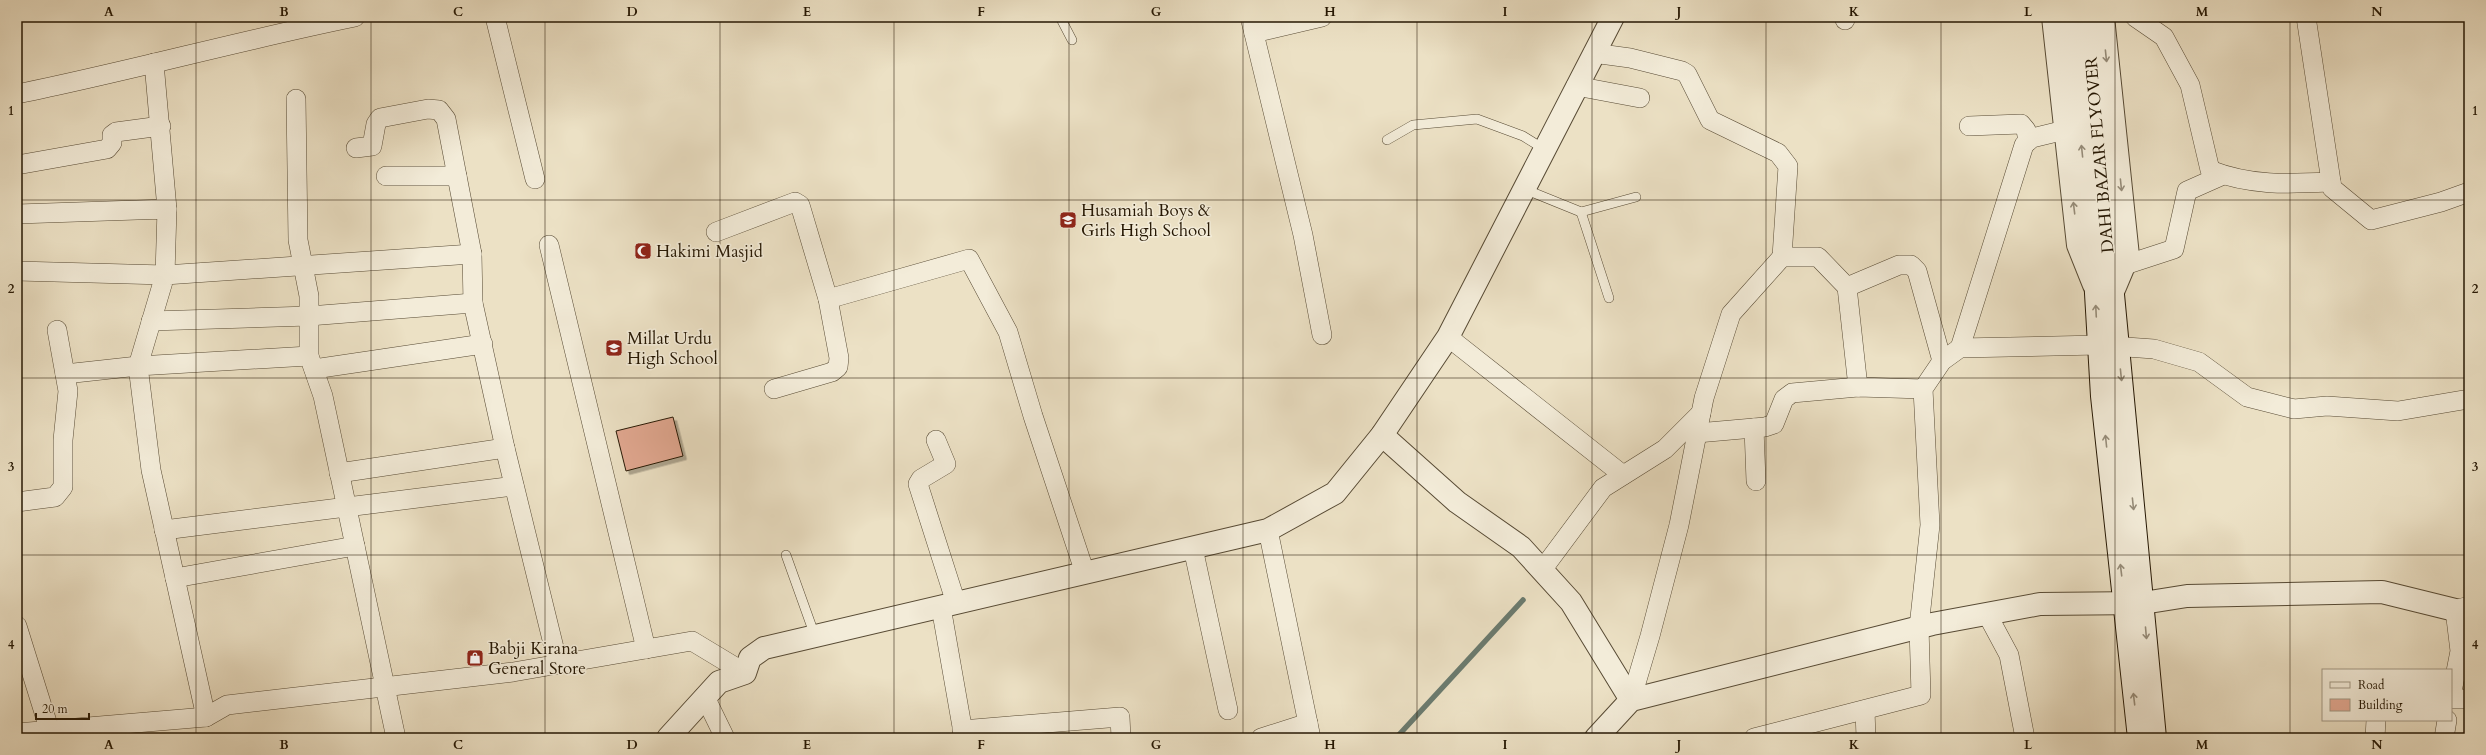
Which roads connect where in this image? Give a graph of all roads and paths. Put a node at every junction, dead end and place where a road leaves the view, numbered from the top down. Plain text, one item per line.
1 (355, 17) edge
2 (495, 17) edge
3 (1060, 17) edge
4 (1322, 17) edge
5 (1613, 17) edge
6 (2053, 17) edge
7 (2065, 17) edge
8 (2084, 17) edge
9 (2102, 17) edge
10 (2135, 17) edge
11 (2306, 17) edge
12 (1252, 25) edge
13 (1072, 40) dead end
14 (1593, 53) junction
15 (154, 63) junction
16 (1576, 86) junction
17 (17, 94) edge
18 (1640, 98) dead end
19 (296, 99) dead end
20 (161, 126) junction
21 (1969, 126) dead end
22 (2065, 130) junction
23 (1387, 140) dead end
24 (2028, 141) junction
25 (356, 148) dead end
26 (1544, 149) junction
27 (17, 165) edge
28 (2222, 175) junction
29 (386, 176) dead end
30 (457, 176) junction
31 (535, 179) dead end
32 (2332, 182) junction
33 (1524, 189) junction
34 (2469, 192) edge
35 (1636, 197) dead end
36 (167, 209) junction
37 (1581, 212) junction
38 (17, 214) edge
39 (716, 232) dead end
40 (549, 245) dead end
41 (472, 254) junction
42 (1782, 257) junction
43 (2109, 260) junction
44 (303, 264) junction
45 (17, 271) edge
46 (164, 275) junction
47 (1847, 287) junction
48 (2103, 290) junction
49 (1610, 298) dead end
50 (828, 299) junction
51 (473, 303) junction
52 (309, 316) junction
53 (151, 321) junction
54 (57, 330) dead end
55 (1322, 335) dead end
56 (1448, 337) junction
57 (483, 344) junction
58 (2108, 345) junction
59 (1960, 348) junction
60 (1942, 361) junction
61 (312, 362) junction
62 (138, 366) junction
63 (65, 374) junction
64 (1858, 387) junction
65 (774, 389) dead end
66 (1923, 389) junction
67 (2469, 399) edge
68 (1701, 414) junction
69 (1754, 428) junction
70 (1697, 434) junction
71 (1382, 435) junction
72 (936, 440) dead end
73 (505, 448) junction
74 (339, 473) junction
75 (1623, 475) junction
76 (1756, 481) dead end
77 (514, 486) junction
78 (17, 502) edge
79 (346, 507) junction
80 (164, 530) junction
81 (1268, 530) junction
82 (355, 546) junction
83 (1193, 548) junction
84 (786, 554) dead end
85 (1542, 570) junction
86 (1085, 573) junction
87 (176, 578) junction
88 (2134, 603) junction
89 (948, 605) junction
90 (2462, 608) edge
91 (1987, 614) junction
92 (17, 626) edge
93 (1919, 627) junction
94 (815, 636) junction
95 (646, 648) junction
96 (558, 664) junction
97 (744, 673) junction
98 (385, 686) junction
99 (2452, 689) edge
100 (2452, 694) edge
101 (705, 698) junction
102 (2469, 699) edge
103 (1630, 700) junction
104 (1228, 710) dead end
105 (1865, 710) junction
106 (206, 717) junction
107 (2376, 721) edge
108 (2447, 721) edge
109 (1310, 731) edge
110 (17, 732) edge
111 (50, 733) edge
112 (963, 734) edge
113 (396, 738) edge
114 (668, 738) edge
115 (725, 738) edge
116 (1121, 738) edge
117 (1261, 738) edge
118 (1596, 738) edge
119 (1754, 738) edge
120 (1866, 738) edge
121 (2025, 738) edge
122 (2139, 738) edge
123 (2155, 738) edge
124 (2375, 738) edge
125 (2444, 738) edge

1 - 15 street
2 - 31 street
3 - 13 lane
4 - 12 street
5 - 14 street
6 - 22 street
43 -> 7 street, DAHI BAZAR FLYOVER
8 - 43 street, DAHI BAZAR FLYOVER
9 -> 43 street
10 - 28 street
11 - 32 street
12 - 55 street
14 - 16 street
14 - 42 street
15 - 17 street
15 - 20 street
16 - 18 street
16 - 26 street
19 - 44 street
20 - 27 street
20 - 36 street
21 - 24 street
22 - 24 street
48 -> 22 street
23 - 26 lane
24 - 59 street
25 - 30 street
26 - 33 street
28 - 32 street
28 - 43 street
29 - 30 street
30 - 41 street
32 - 34 street
33 - 37 lane
33 - 56 street
35 - 37 lane
36 - 38 street
36 - 46 street
37 - 49 lane
39 - 50 street
40 - 95 street
41 - 44 street
41 - 51 street
42 - 47 street
42 - 68 street
43 - 48 street, DAHI BAZAR FLYOVER
43 - 48 street
44 - 46 street
44 - 52 street
45 - 46 street
46 - 53 street
47 - 60 street
47 - 64 street
48 - 58 street
50 - 65 street
50 - 86 street
51 - 52 street
51 - 57 street
52 - 53 street
52 - 61 street
53 - 62 street
54 - 63 street
56 - 71 street
56 - 75 street
57 - 61 street
57 - 73 street
58 - 59 street
58 - 67 street
58 - 88 street
59 - 60 street
60 - 66 street
61 - 62 street
61 - 74 street
62 - 63 street
62 - 80 street
63 - 78 street
64 - 66 street
64 - 69 street
66 - 93 street
68 - 70 street
68 - 75 street
69 - 70 street
69 - 76 street
70 - 103 street
71 - 81 street
71 - 85 street
72 - 89 street
73 - 74 street
73 - 77 street
74 - 79 street
75 - 85 street
77 - 79 street
77 - 96 street
79 - 80 street
79 - 82 street
80 - 87 street
81 - 83 street
81 - 109 street
82 - 87 street
82 - 98 street
83 - 86 street
83 - 104 street
84 - 94 lane
85 - 103 street
86 - 89 street
87 - 106 street
88 - 90 street
88 - 91 street
122 -> 88 street
88 -> 123 street
89 - 94 street
89 - 112 street
90 - 99 street
91 - 93 street
91 - 121 street
92 - 111 street
93 - 103 street
93 - 105 street
94 - 97 street
95 - 96 street
95 - 97 street
96 - 98 street
97 - 101 street
98 - 106 street
98 - 113 street
100 - 102 street
101 - 114 street
101 - 115 street
103 - 118 street
105 - 119 street
105 - 120 street
106 - 111 street
107 - 124 street
108 - 125 street
109 - 117 street
110 - 111 street
112 - 116 street

